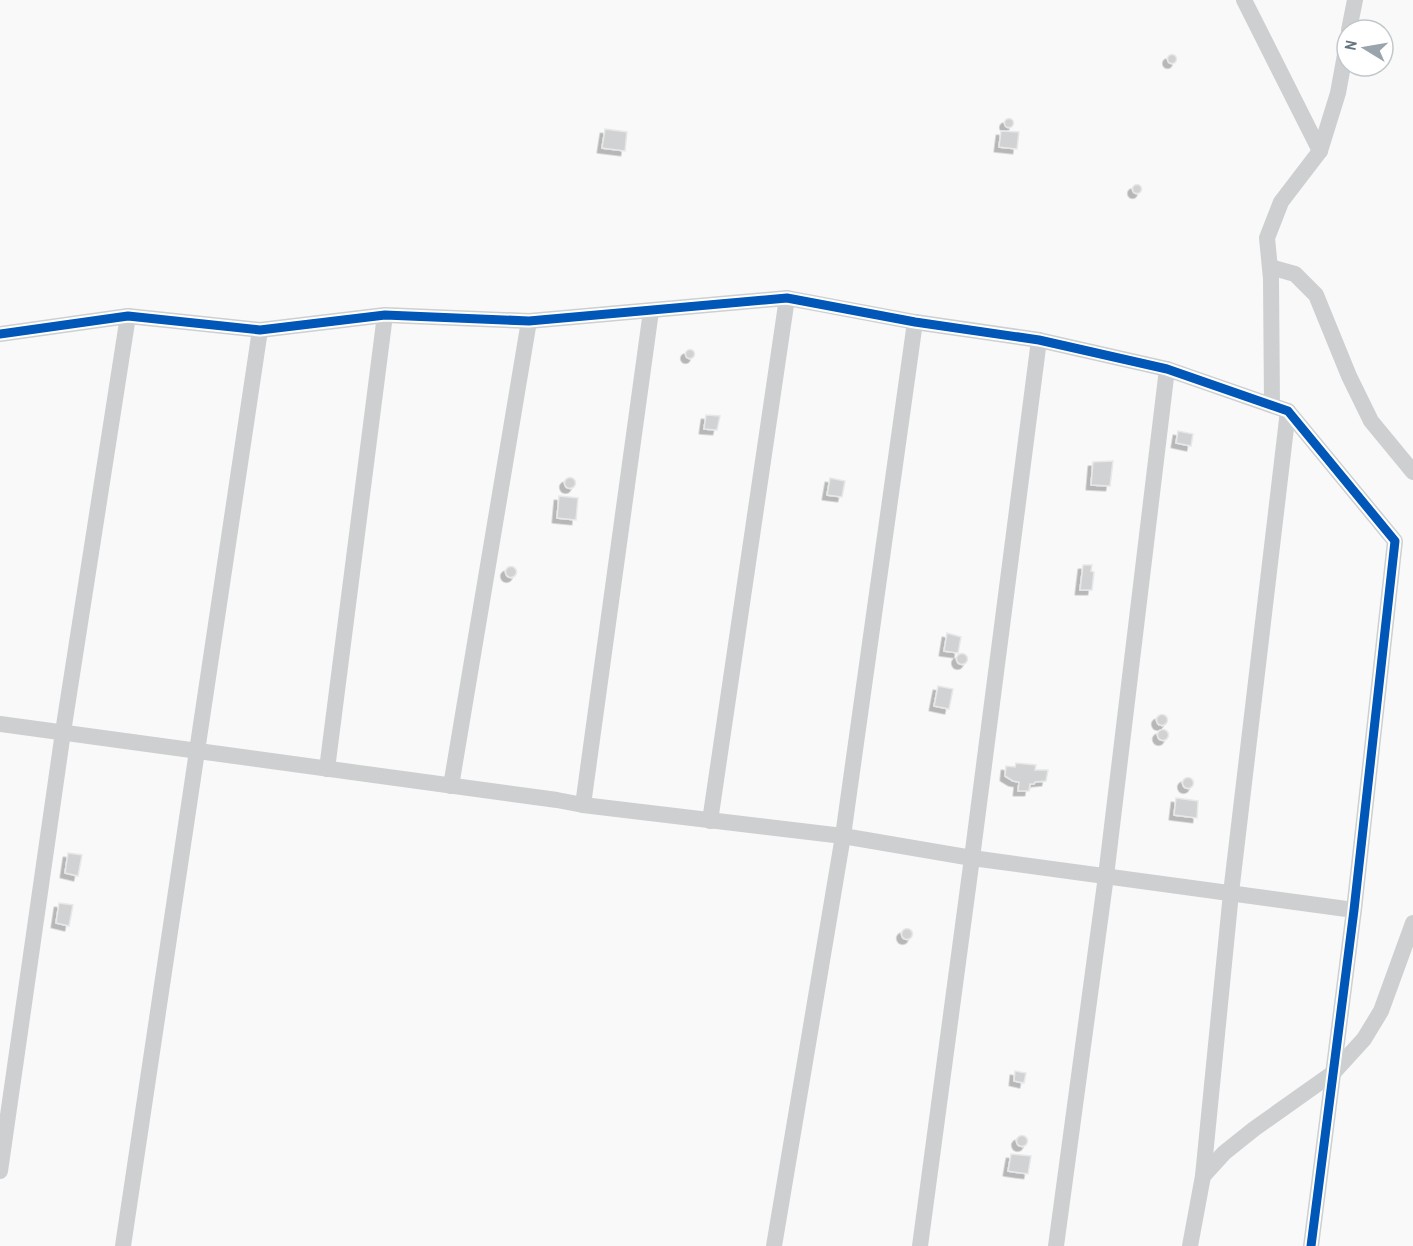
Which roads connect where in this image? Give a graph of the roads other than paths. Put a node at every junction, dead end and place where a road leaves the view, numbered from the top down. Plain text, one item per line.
1 (1244, 0) edge
2 (1354, 0) edge
3 (1351, 18) edge
4 (1341, 78) edge
5 (1320, 151) junction
6 (1270, 267) junction
7 (787, 298) junction
8 (651, 311) junction
9 (385, 315) junction
10 (128, 316) junction
11 (530, 321) junction
12 (915, 322) junction
13 (260, 330) junction
14 (0, 334) edge
15 (1039, 340) junction
16 (1167, 369) junction
17 (1272, 405) junction
18 (1288, 411) junction
19 (1413, 472) edge
20 (0, 724) edge
21 (63, 732) junction
22 (197, 751) junction
23 (327, 769) junction
24 (451, 786) junction
25 (583, 806) junction
26 (710, 821) junction
27 (843, 836) junction
28 (972, 858) junction
29 (1106, 876) junction
30 (1231, 893) junction
31 (1354, 910) junction
32 (1413, 923) edge
33 (1334, 1072) junction
34 (0, 1172) edge
35 (1203, 1176) junction
36 (123, 1246) edge
37 (774, 1246) edge
38 (920, 1246) edge
39 (1056, 1246) edge
40 (1190, 1246) edge
41 (1311, 1246) edge

1 - 5 street
2 - 3 street
4 - 5 street
5 - 6 street
6 - 17 street
6 - 19 street
7 - 8 street
7 - 12 street
7 - 26 street
8 - 11 street
8 - 25 street
9 - 11 street
9 - 13 street
9 - 23 street
10 - 13 street
10 - 14 street
10 - 21 street
11 - 24 street
12 - 15 street
12 - 27 street
13 - 22 street
15 - 16 street
15 - 28 street
16 - 17 street
16 - 29 street
17 - 18 street
18 - 30 street
18 - 31 street
20 - 21 street
21 - 22 street
21 - 34 street
22 - 23 street
22 - 36 street
23 - 24 street
24 - 25 street
25 - 26 street
26 - 27 street
27 - 28 street
27 - 37 street
28 - 29 street
28 - 38 street
29 - 30 street
29 - 39 street
30 - 31 street
30 - 35 street
31 - 33 street
32 - 33 street
33 - 35 street
33 - 41 street
35 - 40 street

